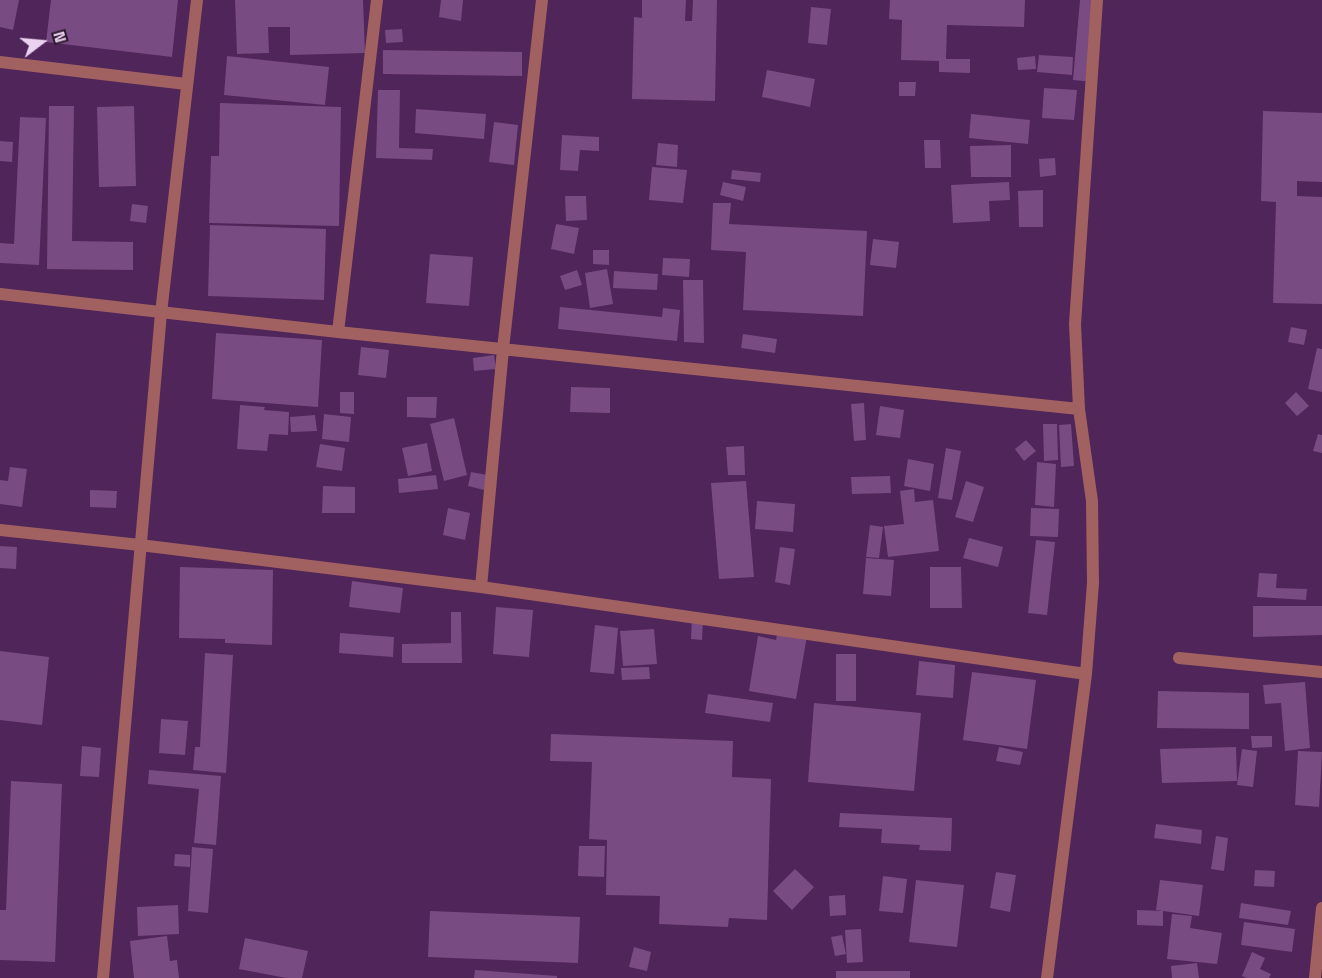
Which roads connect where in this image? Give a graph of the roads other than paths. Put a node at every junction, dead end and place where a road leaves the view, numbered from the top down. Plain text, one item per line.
1 (196, 0) edge
2 (377, 0) edge
3 (542, 0) edge
4 (1097, 0) edge
5 (0, 62) edge
6 (186, 84) junction
7 (0, 294) edge
8 (161, 313) junction
9 (338, 332) junction
10 (503, 349) junction
11 (1079, 409) junction
12 (0, 530) edge
13 (140, 545) junction
14 (482, 587) junction
15 (1179, 658) dead end
16 (1322, 672) edge
17 (1086, 674) junction
18 (1322, 908) edge
19 (102, 978) edge
20 (1047, 978) edge
21 (1315, 978) edge

1 - 6 street
2 - 9 street
3 - 10 street
4 - 11 street
5 - 6 street
6 - 8 street
7 - 8 street
8 - 9 street
8 - 13 street
9 - 10 street
10 - 11 street
10 - 14 street
11 - 17 street
12 - 13 street
13 - 14 street
13 - 19 street
14 - 17 street
15 - 16 street
17 - 20 street
18 - 21 street

